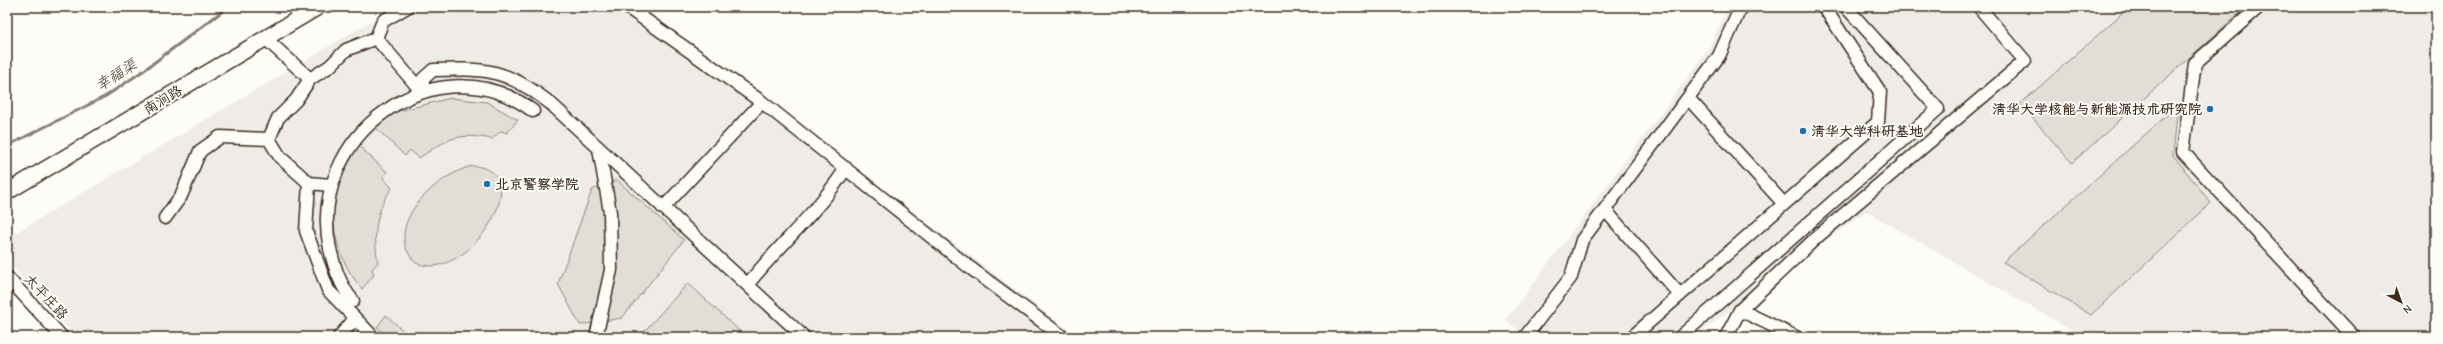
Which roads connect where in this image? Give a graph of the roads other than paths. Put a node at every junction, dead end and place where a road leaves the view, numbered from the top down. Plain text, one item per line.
1 (318, 7) edge
2 (406, 7) edge
3 (627, 7) edge
4 (1743, 7) edge
5 (1824, 7) edge
6 (1846, 7) edge
7 (1979, 7) edge
8 (2259, 7) edge
9 (376, 38) junction
10 (266, 39) junction
11 (310, 80) junction
12 (422, 92) junction
13 (1688, 98) junction
14 (762, 102) junction
15 (533, 111) dead end
16 (269, 140) junction
17 (599, 149) junction
18 (846, 168) junction
19 (309, 183) junction
20 (331, 185) junction
21 (7, 192) edge
22 (1784, 204) junction
23 (664, 208) junction
24 (1605, 210) junction
25 (165, 218) dead end
26 (7, 277) edge
27 (748, 284) junction
28 (1680, 295) junction
29 (353, 301) dead end
30 (1740, 310) junction
31 (354, 320) junction
32 (62, 337) edge
33 (339, 337) edge
34 (373, 337) edge
35 (596, 337) edge
36 (804, 337) edge
37 (1062, 337) edge
38 (1525, 337) edge
39 (1632, 337) edge
40 (1680, 337) edge
41 (1726, 337) edge
42 (1796, 337) edge
43 (2354, 337) edge

1 - 10 main road, 南涧路
2 - 9 street
3 - 14 street
4 - 13 street
5 - 22 street
6 - 40 street
7 - 30 street
8 - 43 street
9 - 11 street
9 - 12 street
10 - 11 street
10 - 21 main road, 南涧路
11 - 16 street
12 - 15 street
12 - 17 street
12 - 20 street
13 - 22 street
13 - 24 street
14 - 18 street
14 - 23 street
16 - 19 street
16 - 25 street
17 - 23 street
17 - 35 street
18 - 27 street
18 - 37 street
19 - 20 street
19 - 31 street
20 - 29 street
22 - 28 street
23 - 27 street
24 - 28 street
24 - 38 street
26 - 32 street, 太平庄路
27 - 36 street
28 - 39 street
30 - 41 street
30 - 42 street
31 - 33 street
31 - 34 street

